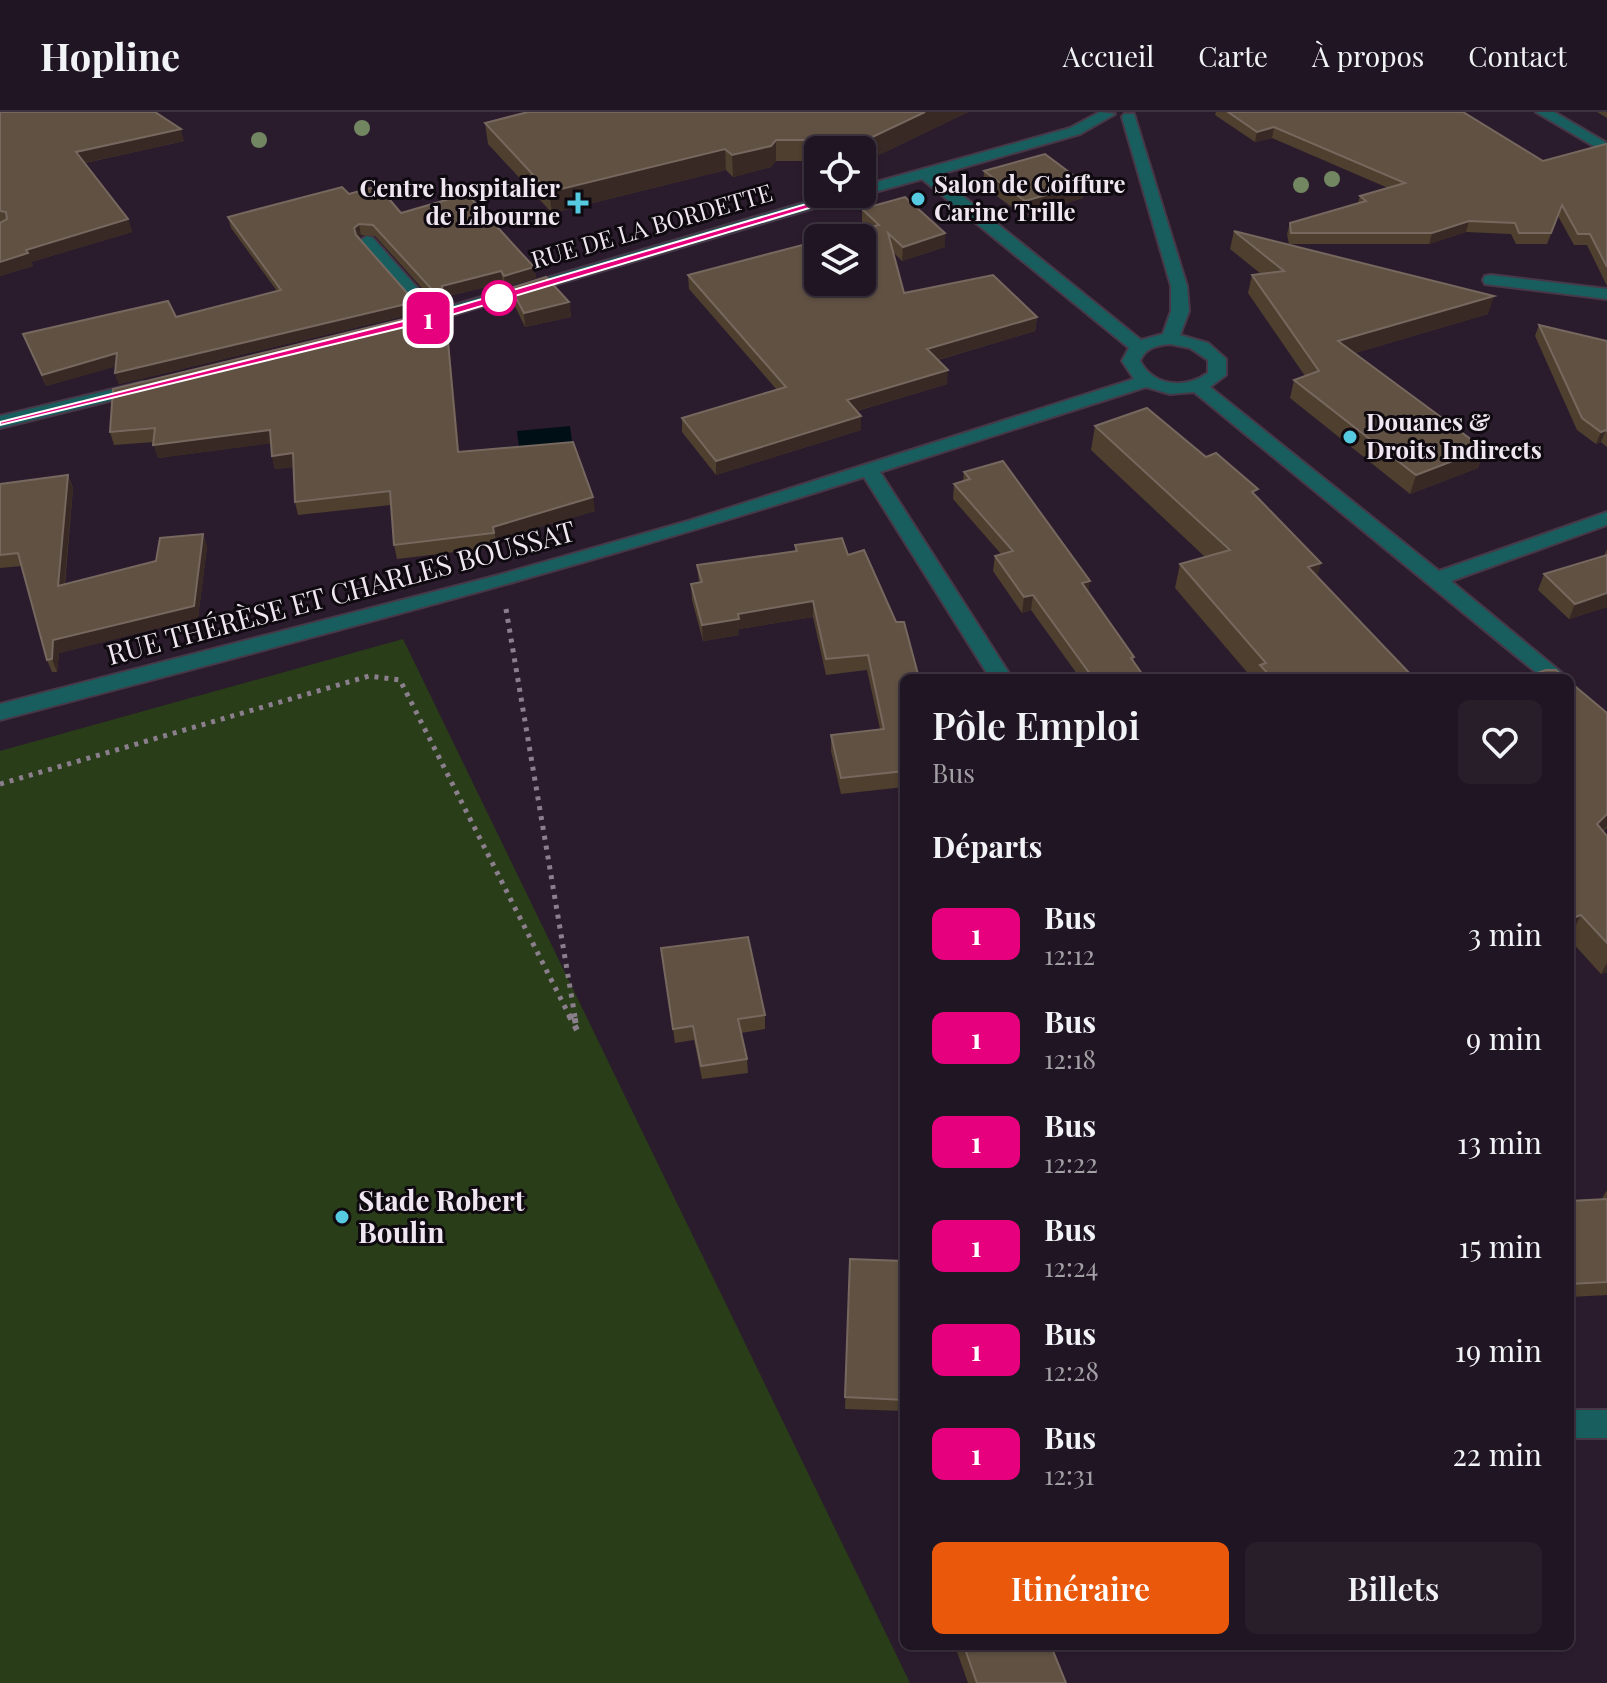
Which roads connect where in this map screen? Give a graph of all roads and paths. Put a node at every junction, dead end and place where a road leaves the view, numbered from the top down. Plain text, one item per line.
1 (1543, 112) edge
2 (1107, 113) edge
3 (1607, 149) edge
4 (926, 174) junction
5 (876, 187) edge
6 (804, 208) edge
7 (367, 241) edge
8 (1491, 280) dead end
9 (1607, 294) edge
10 (434, 317) junction
11 (404, 324) edge
12 (1170, 339) junction
13 (1139, 347) junction
14 (1146, 381) junction
15 (157, 384) edge
16 (1199, 387) junction
17 (0, 422) edge
18 (868, 468) junction
19 (1607, 518) edge
20 (1437, 579) junction
21 (501, 581) junction
22 (998, 674) edge
23 (1552, 674) edge
24 (0, 712) edge
25 (0, 784) edge
26 (1574, 1424) edge
27 (1607, 1424) edge

1 - 3 street
2 - 4 street
2 - 12 street
4 - 5 street
4 - 13 street
6 - 10 street, RUE DE LA BORDETTE
7 - 10 street
8 - 9 street
10 - 11 street, RUE DE LA BORDETTE
12 - 13 street
12 - 16 street
13 - 14 street
14 - 16 street
14 - 18 street, RUE THÉRÈSE ET CHARLES BOUSSAT
15 - 17 street
16 - 20 street
18 - 21 street, RUE THÉRÈSE ET CHARLES BOUSSAT
18 - 22 street
19 - 20 street
20 - 23 street
21 - 24 street, RUE THÉRÈSE ET CHARLES BOUSSAT
21 - 25 path
26 - 27 street

